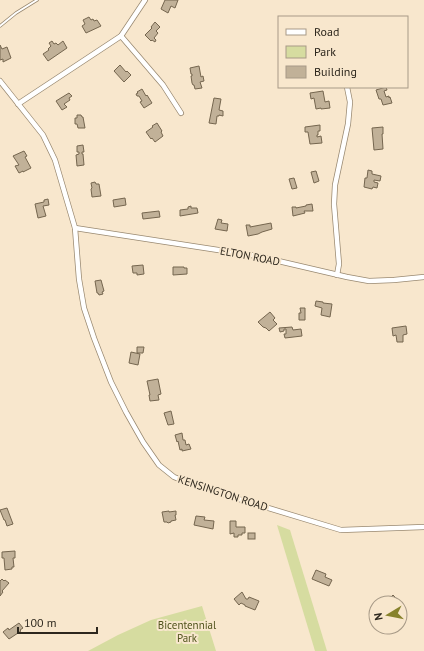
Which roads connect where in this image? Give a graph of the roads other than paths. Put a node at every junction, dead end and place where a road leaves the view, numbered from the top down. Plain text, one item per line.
1 (37, 0) edge
2 (145, 0) edge
3 (0, 26) edge
4 (121, 36) junction
5 (0, 81) edge
6 (347, 88) edge
7 (18, 104) junction
8 (181, 113) dead end
9 (75, 228) junction
10 (337, 275) junction
11 (424, 277) edge
12 (424, 527) edge

1 - 3 lane
2 - 4 street
4 - 7 street
4 - 8 street
5 - 7 street, KENSINGTON ROAD
6 - 10 street
7 - 9 street, KENSINGTON ROAD
9 - 10 street, ELTON ROAD
9 - 12 street, KENSINGTON ROAD
10 - 11 street, ELTON ROAD

